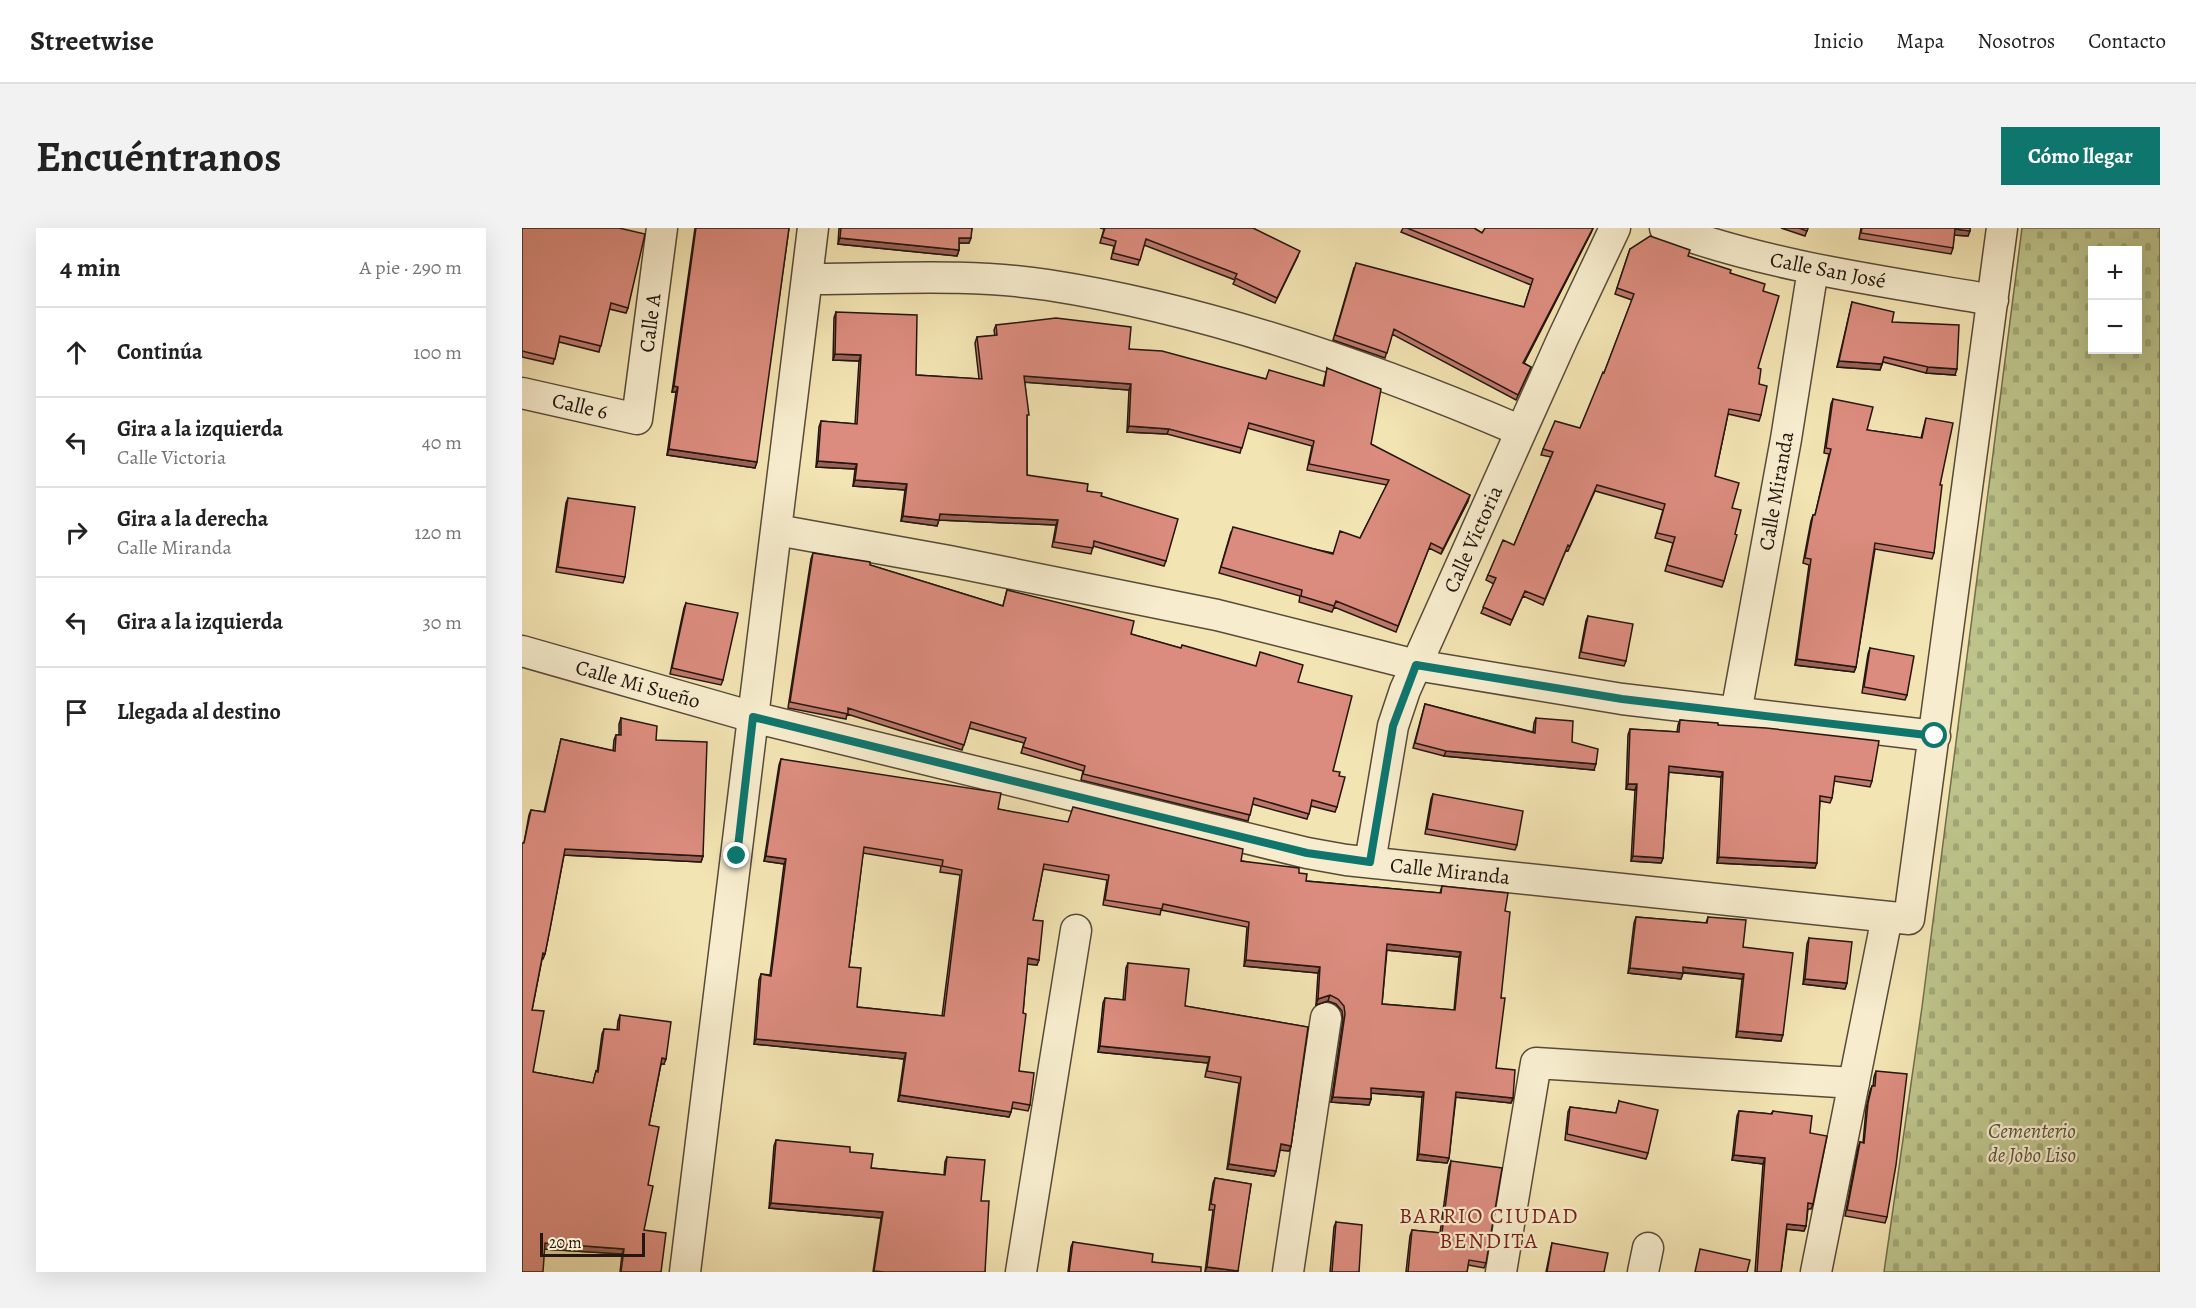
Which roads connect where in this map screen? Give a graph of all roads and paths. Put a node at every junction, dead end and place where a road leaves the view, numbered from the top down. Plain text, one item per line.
1 (662, 228) edge
2 (813, 228) edge
3 (1615, 228) edge
4 (1665, 228) edge
5 (2002, 228) edge
6 (1813, 270) junction
7 (808, 279) junction
8 (1993, 300) junction
9 (522, 393) edge
10 (638, 419) joint
11 (1521, 431) junction
12 (777, 530) junction
13 (522, 651) edge
14 (1416, 665) junction
15 (1736, 713) junction
16 (753, 717) junction
17 (1935, 736) junction
18 (1370, 862) junction
19 (1898, 918) junction
20 (1076, 930) dead end
21 (1326, 1018) dead end
22 (1854, 1083) junction
23 (685, 1272) edge
24 (1021, 1272) edge
25 (1288, 1272) edge
26 (1501, 1272) edge
27 (1816, 1272) edge

1 - 10 street, Calle A
2 - 7 street
3 - 11 street, Calle Victoria
4 - 6 street, Calle San José
5 - 8 street
6 - 8 street, Calle San José
6 - 15 street, Calle Miranda
7 - 11 street
7 - 12 street
8 - 17 street
9 - 10 street, Calle 6
11 - 14 street, Calle Victoria
12 - 14 street
12 - 16 street
13 - 16 street, Calle Mi Sueño
14 - 15 street
14 - 18 street, Calle Victoria
15 - 17 street
16 - 18 street, Calle Miranda
16 - 23 street
17 - 19 street
18 - 19 street, Calle Miranda
19 - 22 street
20 - 24 street
21 - 25 street
22 - 26 street
22 - 27 street

